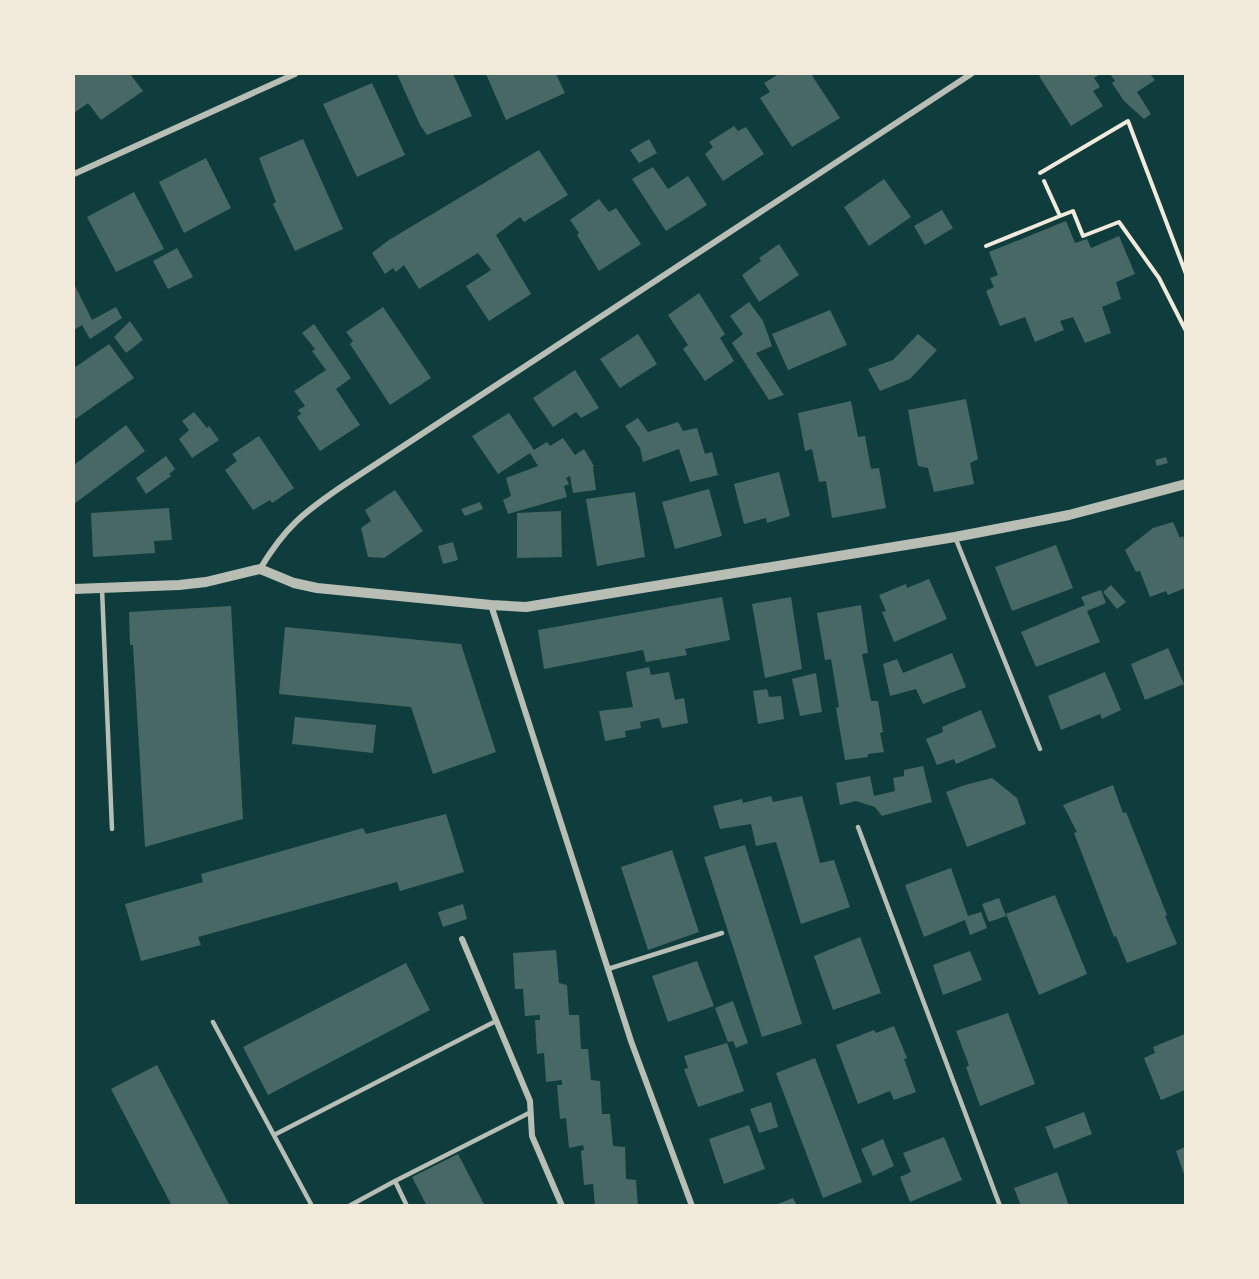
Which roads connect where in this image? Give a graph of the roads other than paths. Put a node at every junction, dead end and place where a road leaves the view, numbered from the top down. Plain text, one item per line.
1 (295, 74) edge
2 (971, 74) edge
3 (74, 174) edge
4 (1185, 484) edge
5 (955, 537) junction
6 (260, 569) junction
7 (74, 589) edge
8 (102, 589) junction
9 (491, 606) junction
10 (1040, 748) dead end
11 (858, 827) dead end
12 (112, 830) dead end
13 (722, 933) dead end
14 (462, 939) dead end
15 (608, 969) junction
16 (496, 1020) junction
17 (213, 1022) dead end
18 (531, 1112) junction
19 (274, 1135) junction
20 (395, 1181) junction
21 (312, 1206) edge
22 (349, 1206) edge
23 (407, 1206) edge
24 (562, 1206) edge
25 (692, 1206) edge
26 (1000, 1206) edge

1 - 3 street
2 - 6 street
4 - 5 street
5 - 9 street
5 - 10 lane
6 - 8 street
6 - 9 street
7 - 8 street
8 - 12 lane
9 - 15 street
11 - 26 lane
13 - 15 lane
14 - 16 street
15 - 25 street
16 - 18 street
16 - 19 lane
17 - 19 lane
18 - 20 lane
18 - 24 street
19 - 21 lane
20 - 22 lane
20 - 23 lane

